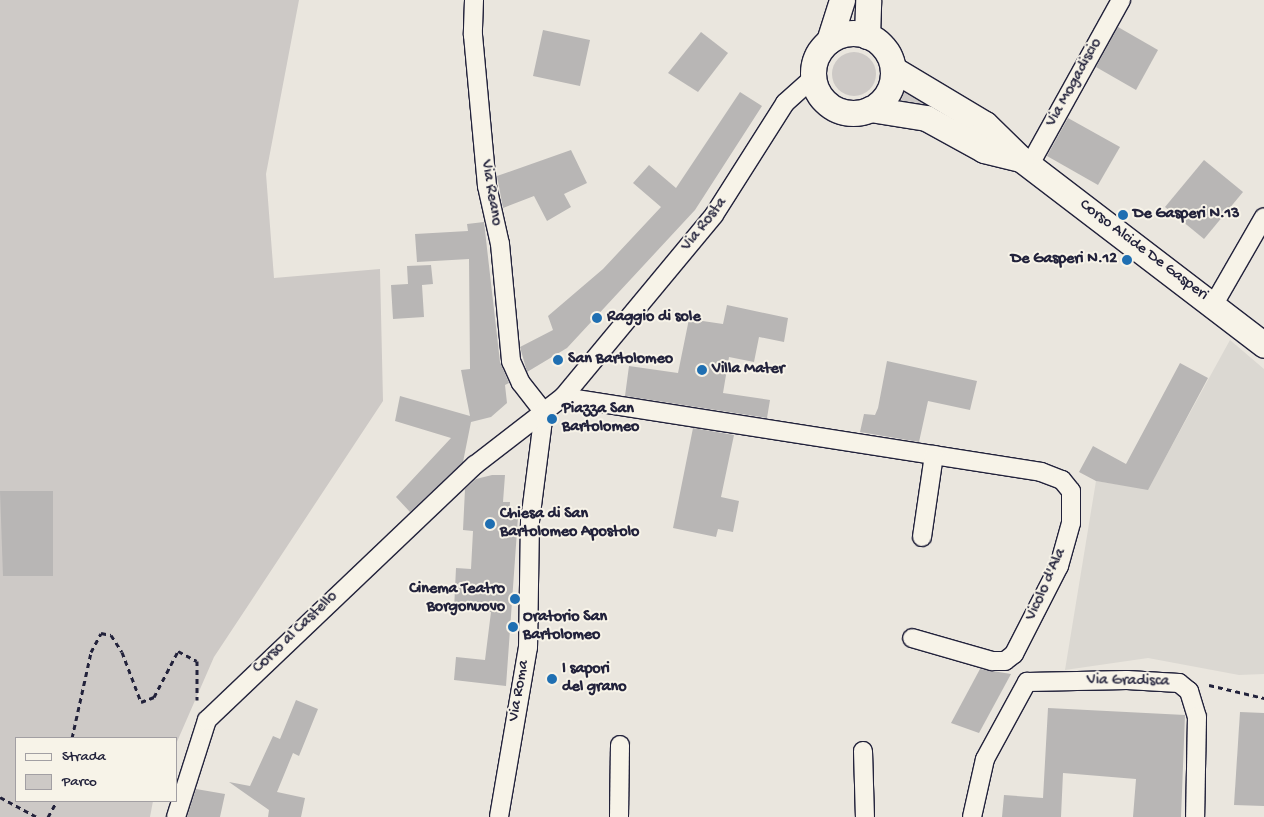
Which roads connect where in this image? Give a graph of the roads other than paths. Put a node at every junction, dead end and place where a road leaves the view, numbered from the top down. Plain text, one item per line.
1 (474, 0) edge
2 (842, 0) edge
3 (868, 0) edge
4 (1121, 0) edge
5 (867, 36) junction
6 (829, 41) junction
7 (893, 69) junction
8 (813, 78) junction
9 (870, 109) junction
10 (1025, 162) junction
11 (1264, 217) edge
12 (1214, 304) junction
13 (1264, 345) edge
14 (563, 397) junction
15 (544, 412) junction
16 (934, 455) junction
17 (922, 537) dead end
18 (912, 638) dead end
19 (620, 745) dead end
20 (863, 751) dead end
21 (176, 817) edge
22 (499, 817) edge
23 (619, 817) edge
24 (864, 817) edge
25 (972, 817) edge
26 (1195, 817) edge

1 - 15 street, Via Reano
2 - 6 street
3 - 5 street
4 - 10 street, Via Mogadiscio
5 - 6 street
5 - 7 street
6 - 8 street
7 - 9 street
7 - 10 street, Corso Alcide De Gasperi
8 - 9 street
8 - 14 street, Via Rosta
9 - 10 street, Corso Alcide De Gasperi
10 - 12 street, Corso Alcide De Gasperi
11 - 12 street
12 - 13 street, Corso Alcide De Gasperi
14 - 15 street
14 - 16 street, Vicolo d'Ala
15 - 21 street, Corso al Castello
15 - 22 street, Via Roma
16 - 17 street
16 - 18 street, Vicolo d'Ala
19 - 23 street
20 - 24 street
25 - 26 street, Via Gradisca

